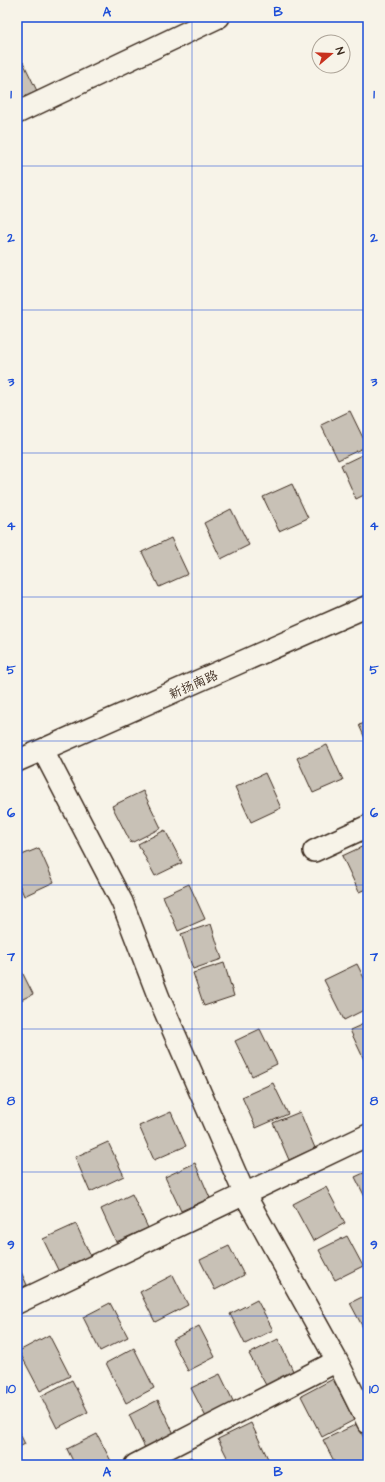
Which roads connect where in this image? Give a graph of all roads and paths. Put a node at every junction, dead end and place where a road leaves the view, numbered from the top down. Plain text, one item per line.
1 (219, 17) edge
2 (17, 113) edge
3 (368, 606) edge
4 (43, 750) junction
5 (17, 761) edge
6 (368, 826) edge
7 (314, 850) dead end
8 (368, 1135) edge
9 (244, 1195) junction
10 (17, 1303) edge
11 (337, 1361) junction
12 (368, 1423) edge
13 (135, 1465) edge

1 - 2 street
3 - 4 street, 新扬南路
4 - 5 street, 新扬南路
4 - 9 street
6 - 7 street
8 - 9 street
9 - 10 street
9 - 11 street
11 - 12 street
11 - 13 street

